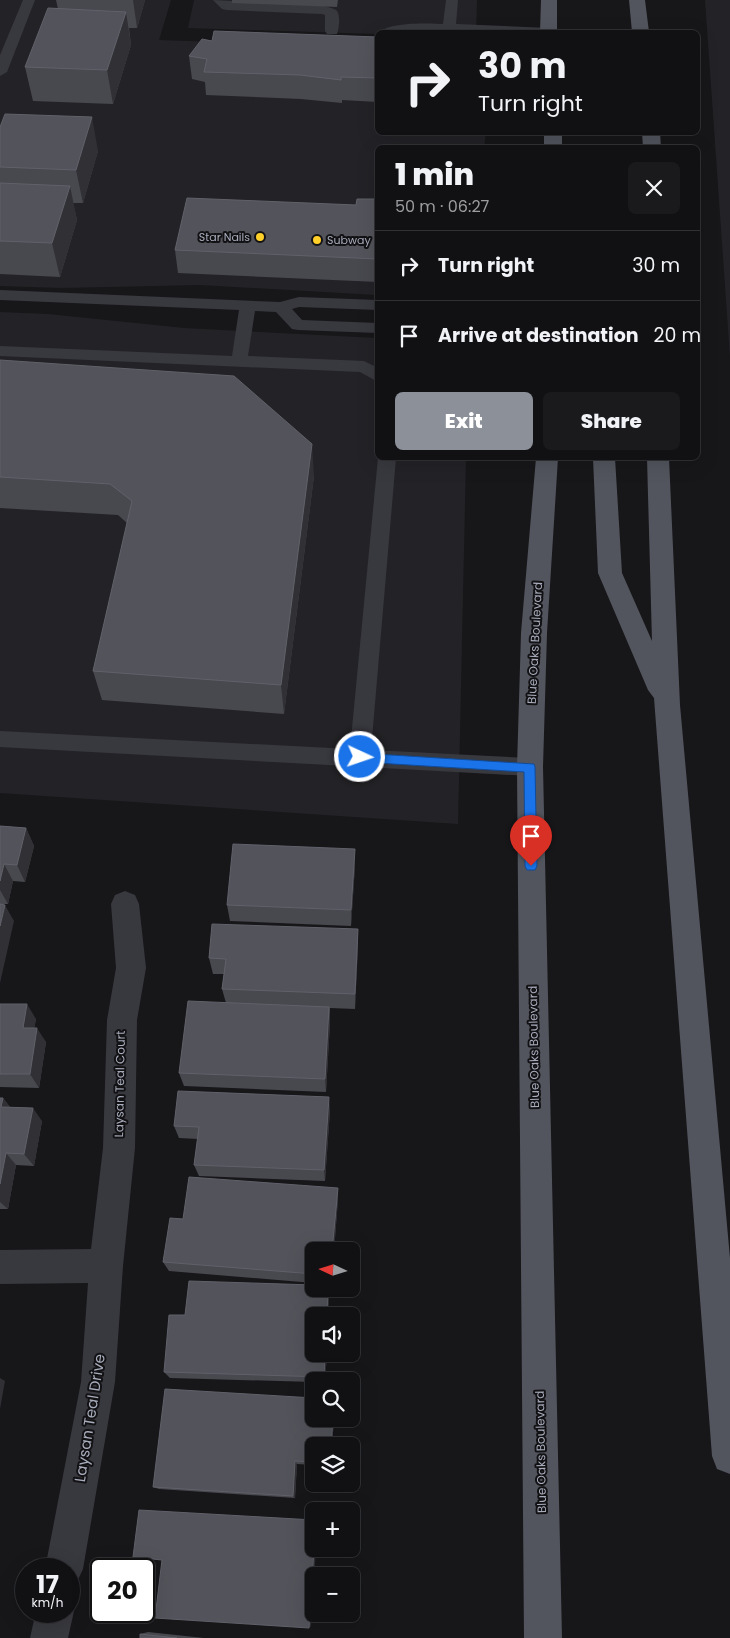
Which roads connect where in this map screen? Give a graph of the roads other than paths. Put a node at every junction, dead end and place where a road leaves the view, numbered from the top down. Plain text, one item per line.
1 (29, 0) edge
2 (219, 0) edge
3 (452, 0) edge
4 (549, 0) edge
5 (637, 0) edge
6 (449, 29) junction
7 (401, 30) edge
8 (482, 30) edge
9 (549, 30) edge
10 (641, 30) edge
11 (332, 31) dead end
12 (0, 72) edge
13 (0, 294) edge
14 (248, 305) junction
15 (375, 305) edge
16 (280, 307) junction
17 (375, 328) edge
18 (0, 351) edge
19 (239, 361) junction
20 (375, 374) edge
21 (387, 460) edge
22 (547, 460) edge
23 (604, 460) edge
24 (658, 460) edge
25 (668, 705) junction
26 (0, 739) edge
27 (360, 757) junction
28 (530, 767) junction
29 (125, 904) dead end
30 (106, 1266) junction
31 (0, 1267) edge
32 (730, 1456) edge
33 (66, 1558) edge
34 (52, 1623) edge
35 (49, 1638) edge
36 (543, 1638) edge

1 - 12 lane
2 - 11 lane
3 - 6 lane
4 - 9 main road
5 - 10 main road
6 - 7 lane
6 - 8 lane
13 - 14 lane
14 - 16 lane
14 - 19 lane
15 - 16 lane
16 - 17 lane
18 - 19 lane
19 - 20 lane
21 - 27 lane
22 - 28 main road, Blue Oaks Boulevard
23 - 25 main road
24 - 25 main road
25 - 32 main road
26 - 27 lane
27 - 28 lane
28 - 36 main road, Blue Oaks Boulevard
29 - 30 street, Laysan Teal Court
30 - 31 street
30 - 33 street, Laysan Teal Drive
34 - 35 street

